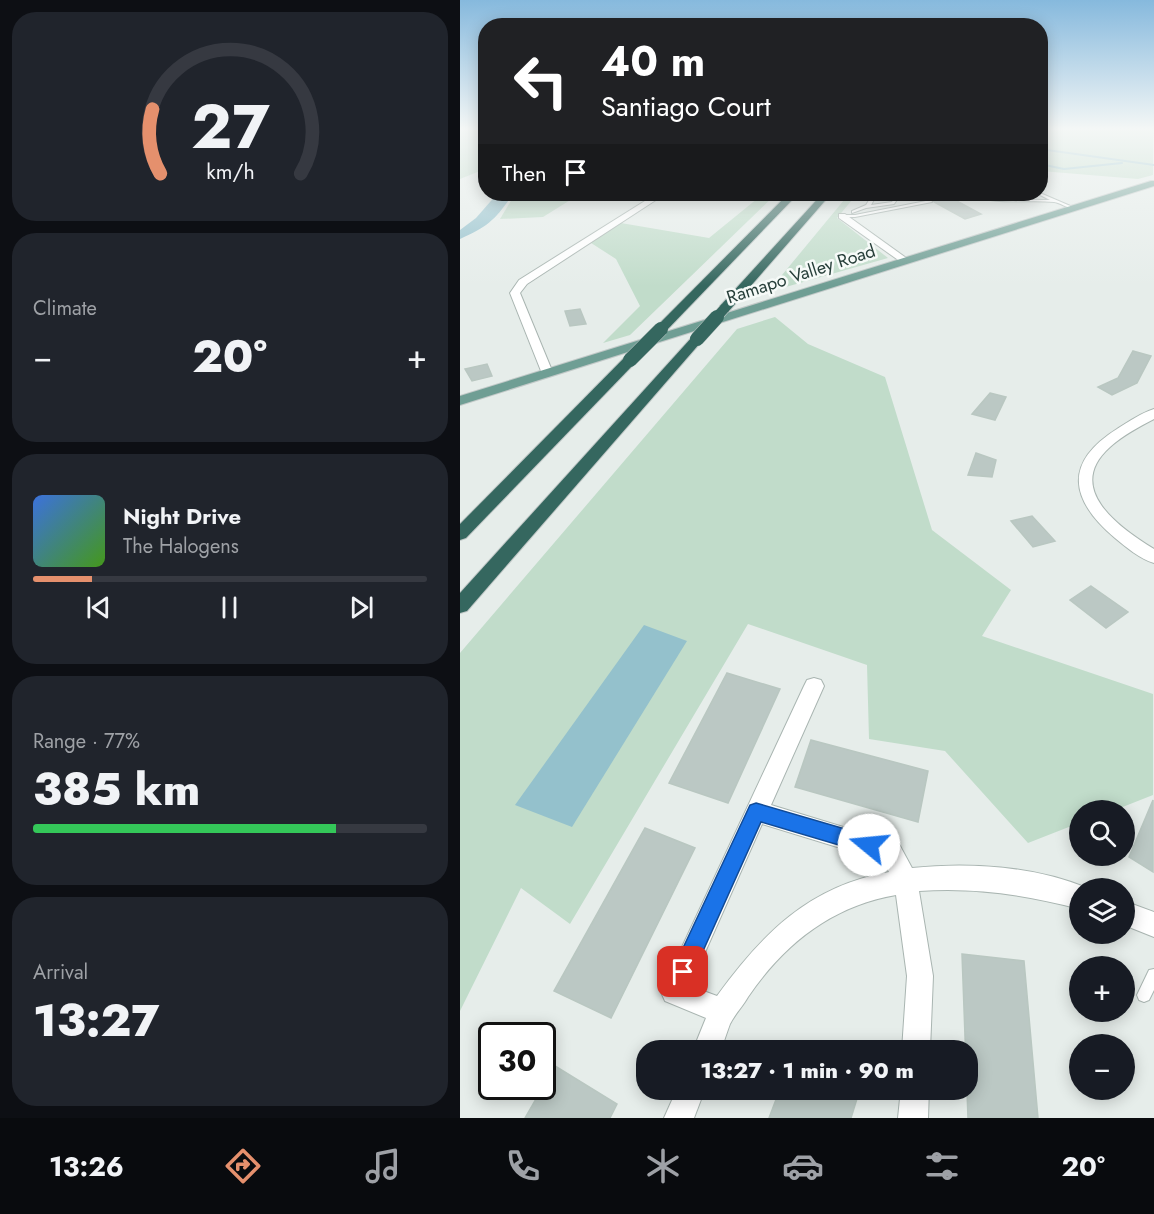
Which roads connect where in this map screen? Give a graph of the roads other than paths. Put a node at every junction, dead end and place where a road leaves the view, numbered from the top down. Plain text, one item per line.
1 (1153, 183) edge
2 (1048, 199) edge
3 (650, 201) edge
4 (786, 201) edge
5 (820, 201) edge
6 (870, 201) edge
7 (895, 201) edge
8 (931, 201) dead end
9 (1048, 201) edge
10 (1052, 201) junction
11 (866, 207) junction
12 (1073, 208) junction
13 (842, 216) junction
14 (904, 260) junction
15 (547, 373) junction
16 (460, 400) edge
17 (1153, 413) edge
18 (460, 534) edge
19 (1153, 557) edge
20 (460, 606) edge
21 (814, 686) dead end
22 (756, 811) junction
23 (907, 882) junction
24 (1069, 894) edge
25 (1135, 918) edge
26 (1153, 925) edge
27 (1153, 975) edge
28 (1144, 995) dead end
29 (722, 1012) junction
30 (711, 1040) edge
31 (917, 1040) edge
32 (686, 1100) edge
33 (914, 1100) edge
34 (679, 1118) edge
35 (913, 1118) edge

1 - 12 main road, Ramapo Valley Road
2 - 10 lane
3 - 15 street
4 - 18 highway, bridge
5 - 20 highway, bridge
6 - 11 lane
7 - 11 lane
8 - 13 lane
9 - 10 lane
10 - 12 lane
11 - 13 lane
12 - 14 main road, Ramapo Valley Road
13 - 14 street
14 - 15 main road, Ramapo Valley Road
15 - 16 main road, Ramapo Valley Road
17 - 19 street
21 - 22 street
22 - 23 street
22 - 29 street
23 - 24 street
23 - 29 street
23 - 31 street
25 - 26 street
27 - 28 lane
29 - 30 street
32 - 34 street
33 - 35 street

